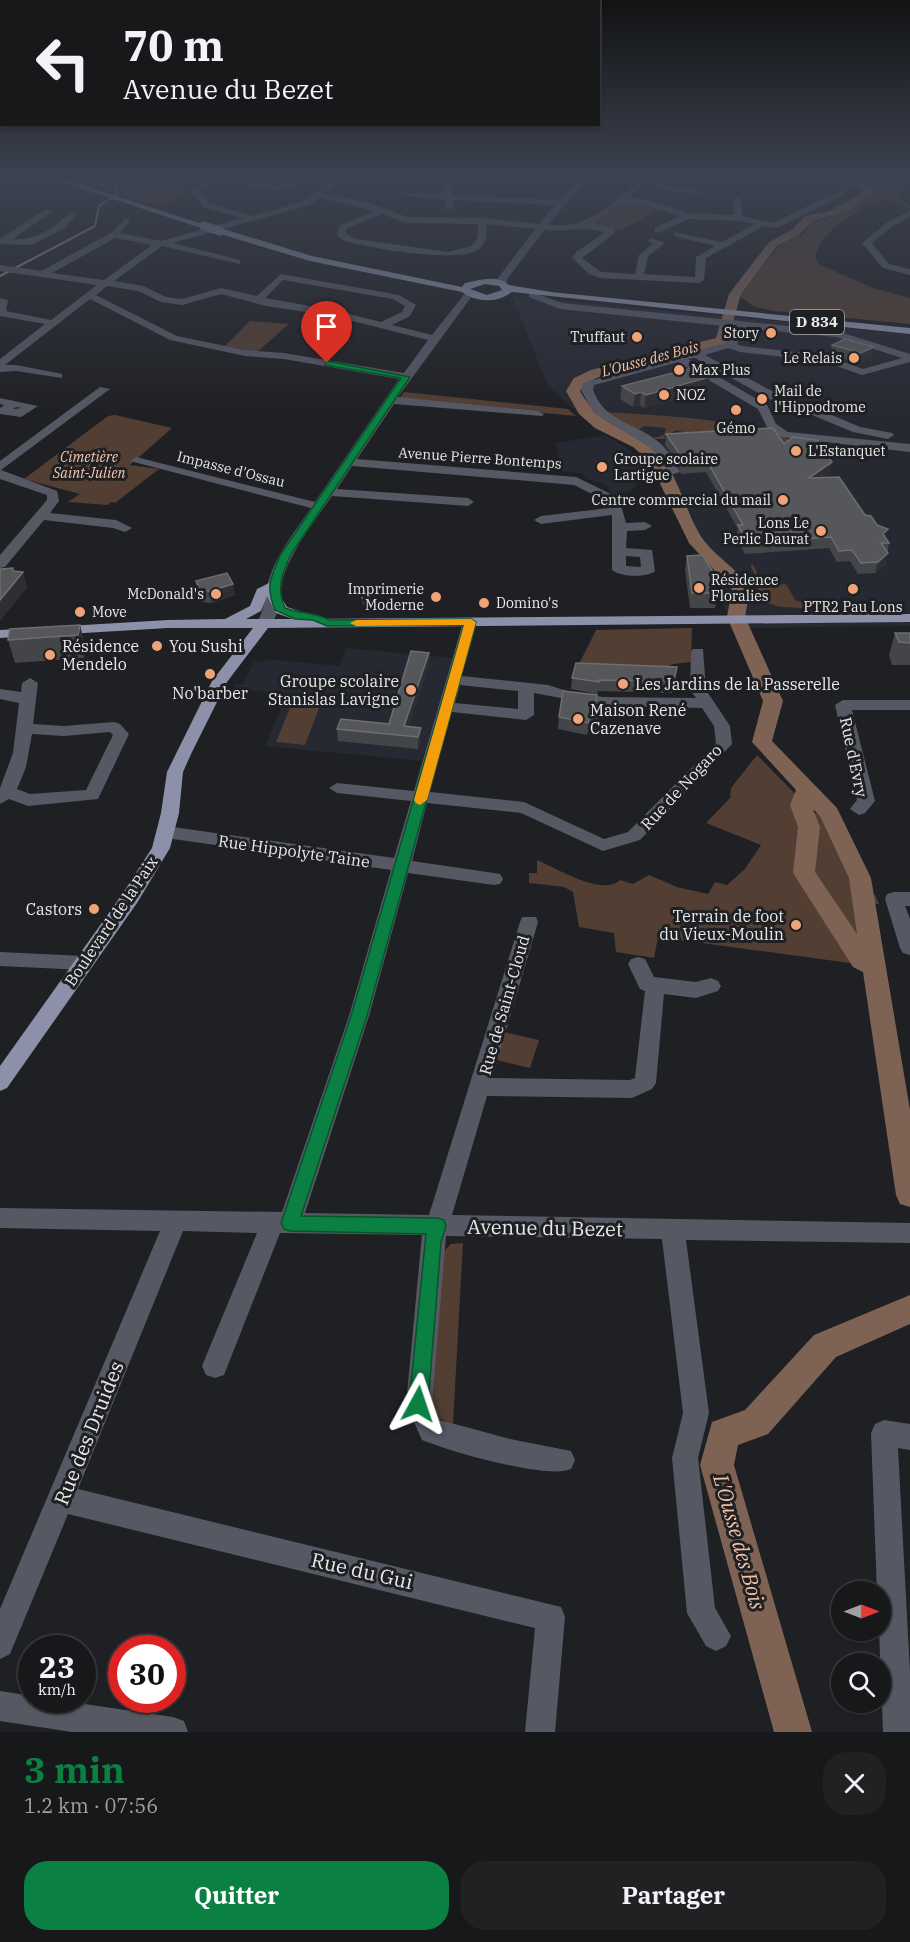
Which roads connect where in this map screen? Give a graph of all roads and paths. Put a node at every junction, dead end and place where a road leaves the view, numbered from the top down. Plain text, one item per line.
1 (76, 256) edge
2 (141, 256) edge
3 (217, 256) edge
4 (303, 256) edge
5 (512, 256) edge
6 (520, 256) edge
7 (581, 256) edge
8 (644, 256) edge
9 (703, 256) edge
10 (878, 256) edge
11 (237, 262) dead end
12 (9, 269) edge
13 (910, 272) edge
14 (42, 274) junction
15 (639, 277) junction
16 (485, 281) junction
17 (105, 283) junction
18 (469, 289) junction
19 (504, 289) junction
20 (89, 295) junction
21 (532, 295) junction
22 (551, 295) junction
23 (485, 297) junction
24 (259, 299) junction
25 (3, 300) dead end
26 (452, 317) junction
27 (731, 319) junction
28 (53, 323) junction
29 (382, 325) junction
30 (910, 331) edge
31 (433, 338) junction
32 (729, 345) junction
33 (696, 354) junction
34 (678, 358) junction
35 (910, 358) edge
36 (0, 364) edge
37 (0, 369) edge
38 (58, 376) dead end
39 (406, 377) junction
40 (104, 389) dead end
41 (391, 400) junction
42 (0, 401) edge
43 (14, 403) dead end
44 (538, 414) dead end
45 (854, 429) junction
46 (910, 438) edge
47 (820, 440) junction
48 (889, 446) junction
49 (910, 448) edge
50 (136, 461) dead end
51 (349, 462) junction
52 (0, 467) edge
53 (674, 472) dead end
54 (0, 475) edge
55 (328, 492) junction
56 (468, 502) dead end
57 (318, 506) junction
58 (617, 512) junction
59 (41, 516) junction
60 (541, 520) dead end
61 (645, 526) dead end
62 (622, 527) junction
63 (125, 528) dead end
64 (619, 552) dead end
65 (1, 562) edge
66 (274, 588) junction
67 (910, 618) edge
68 (471, 622) junction
69 (327, 623) junction
70 (221, 624) junction
71 (263, 624) junction
72 (0, 634) edge
73 (698, 651) dead end
74 (454, 680) junction
75 (30, 683) dead end
76 (526, 688) junction
77 (0, 694) edge
78 (27, 701) junction
79 (707, 703) junction
80 (910, 705) edge
81 (446, 707) junction
82 (25, 728) junction
83 (337, 788) dead end
84 (4, 795) edge
85 (421, 797) junction
86 (860, 809) dead end
87 (166, 832) junction
88 (402, 866) junction
89 (494, 879) dead end
90 (902, 899) edge
91 (529, 922) dead end
92 (910, 948) edge
93 (0, 958) edge
94 (84, 963) junction
95 (638, 964) dead end
96 (655, 985) junction
97 (711, 986) dead end
98 (0, 1082) edge
99 (480, 1087) junction
100 (0, 1218) edge
101 (176, 1221) junction
102 (281, 1223) junction
103 (438, 1226) junction
104 (672, 1230) junction
105 (906, 1233) edge
106 (214, 1366) dead end
107 (910, 1437) edge
108 (562, 1460) dead end
109 (61, 1499) junction
110 (716, 1635) dead end
111 (0, 1644) edge
112 (0, 1706) edge
113 (173, 1732) edge
114 (540, 1732) edge
115 (898, 1732) edge

1 - 14 street
2 - 17 street
3 - 11 street
4 - 18 main road, bridge
5 - 16 street
6 - 19 street
7 - 15 street
8 - 15 street
9 - 15 street
10 - 13 street
12 - 14 street
14 - 17 street
16 - 18 main road
16 - 19 main road
17 - 20 street
17 - 24 street
18 - 23 main road
18 - 26 street
19 - 21 main road, D 834
19 - 22 main road, D 834
19 - 23 main road
20 - 28 street
20 - 39 street
21 - 22 main road, D 834
21 - 27 street
22 - 27 main road, D 834
23 - 26 street
24 - 29 street
24 - 29 street
25 - 28 street
26 - 31 street
27 - 30 main road, D 834
27 - 32 street
27 - 35 street
28 - 36 street
29 - 31 street
31 - 39 street
32 - 33 street
32 - 35 street
33 - 34 street
33 - 45 street
34 - 47 street
34 - 53 street
37 - 38 street
39 - 41 street
40 - 52 street
41 - 44 street
41 - 51 street
42 - 43 street
45 - 46 street
45 - 47 street
46 - 48 street
47 - 48 street
48 - 49 street
50 - 57 street, Impasse d'Ossau
51 - 55 street
51 - 58 street, Avenue Pierre Bontemps
54 - 59 street
55 - 56 street
55 - 57 street
57 - 66 street
58 - 60 street
58 - 62 street, Avenue Pierre Bontemps
59 - 63 street
59 - 65 street
61 - 62 street
62 - 64 street, Avenue Pierre Bontemps
66 - 69 main road
66 - 70 main road
66 - 71 street
67 - 68 main road
68 - 69 main road
68 - 74 street
69 - 71 main road
70 - 71 main road
70 - 72 main road
71 - 87 main road, Boulevard de la Paix
73 - 79 street, Rue de Nogaro
74 - 76 street
74 - 81 street
75 - 78 street
76 - 79 street
76 - 81 street
77 - 78 street
78 - 82 street
79 - 85 street, Rue de Nogaro
80 - 86 street, Rue d'Evry
81 - 85 street
82 - 84 street
82 - 84 street
83 - 85 street, Rue de Nogaro
85 - 88 street
87 - 88 street, Rue Hippolyte Taine
87 - 94 main road, Boulevard de la Paix
88 - 89 street, Rue Hippolyte Taine
88 - 102 street
90 - 92 street
91 - 99 street, Rue de Saint-Cloud
93 - 94 street
94 - 98 main road, Boulevard de la Paix
95 - 96 street
96 - 97 street
96 - 99 street, Rue de Saint-Cloud
99 - 103 street, Rue de Saint-Cloud
100 - 101 street, Avenue du Bezet
101 - 102 street, Avenue du Bezet
101 - 109 street, Rue des Druides
102 - 103 street, Avenue du Bezet
102 - 106 street
103 - 104 street, Avenue du Bezet
103 - 108 street, Rue de Saint-Cloud
104 - 105 street, Avenue du Bezet
104 - 110 street
107 - 115 street
109 - 111 street, Rue des Druides
109 - 114 street, Rue du Gui
112 - 113 street

